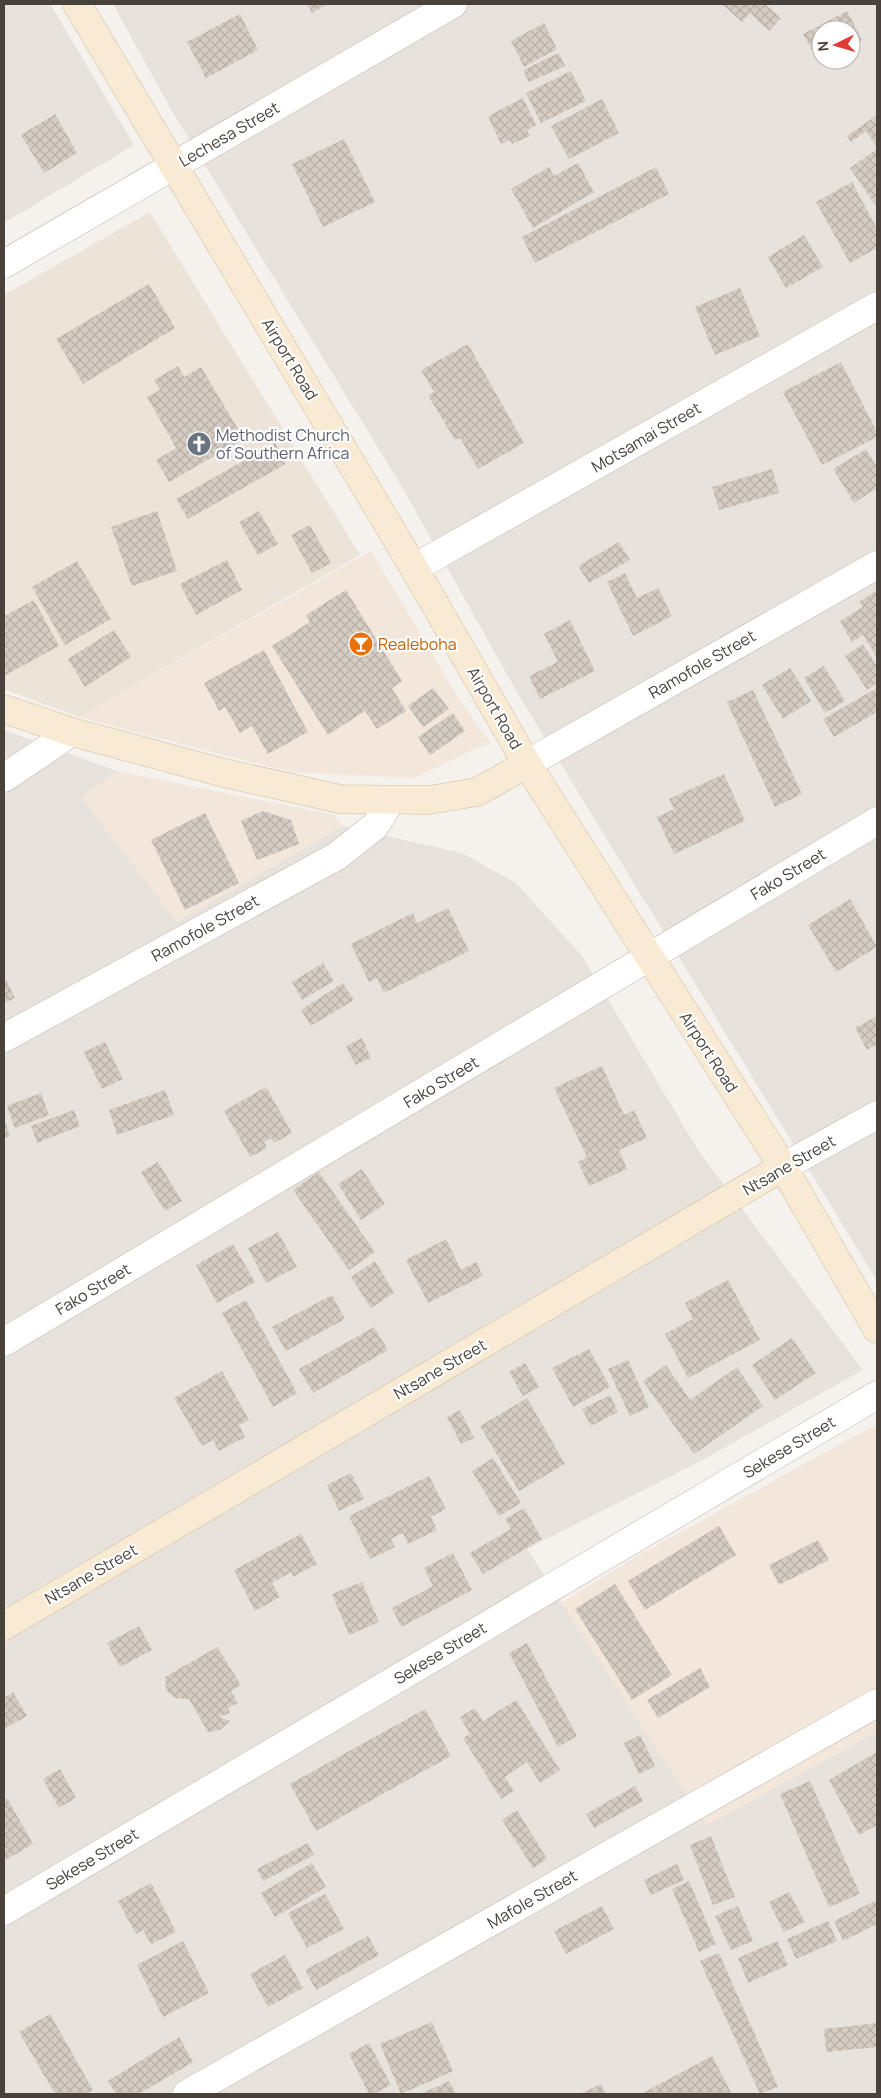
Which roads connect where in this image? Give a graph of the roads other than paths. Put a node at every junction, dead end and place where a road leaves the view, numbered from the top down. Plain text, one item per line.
1 (77, 4) edge
2 (454, 4) edge
3 (175, 166) junction
4 (4, 264) edge
5 (877, 306) edge
6 (877, 565) edge
7 (414, 568) junction
8 (4, 709) edge
9 (72, 732) junction
10 (527, 764) junction
11 (4, 778) edge
12 (391, 800) junction
13 (877, 821) edge
14 (648, 958) junction
15 (4, 1038) edge
16 (877, 1115) edge
17 (783, 1167) junction
18 (877, 1328) edge
19 (4, 1342) edge
20 (877, 1395) edge
21 (4, 1626) edge
22 (877, 1703) edge
23 (4, 1911) edge
24 (187, 2094) edge

1 - 3 street, Airport Road
2 - 3 street, Lechesa Street
3 - 4 street, Lechesa Street
3 - 7 street, Airport Road
5 - 7 street, Motsamai Street
6 - 10 street, Ramofole Street
7 - 10 street, Airport Road
8 - 9 street
9 - 11 street
9 - 12 street
10 - 12 street
10 - 14 street, Airport Road
12 - 15 street, Ramofole Street
13 - 14 street, Fako Street
14 - 17 street, Airport Road
14 - 19 street, Fako Street
16 - 17 street, Ntsane Street
17 - 18 street, Airport Road
17 - 21 street, Ntsane Street
20 - 23 street, Sekese Street
22 - 24 street, Mafole Street

